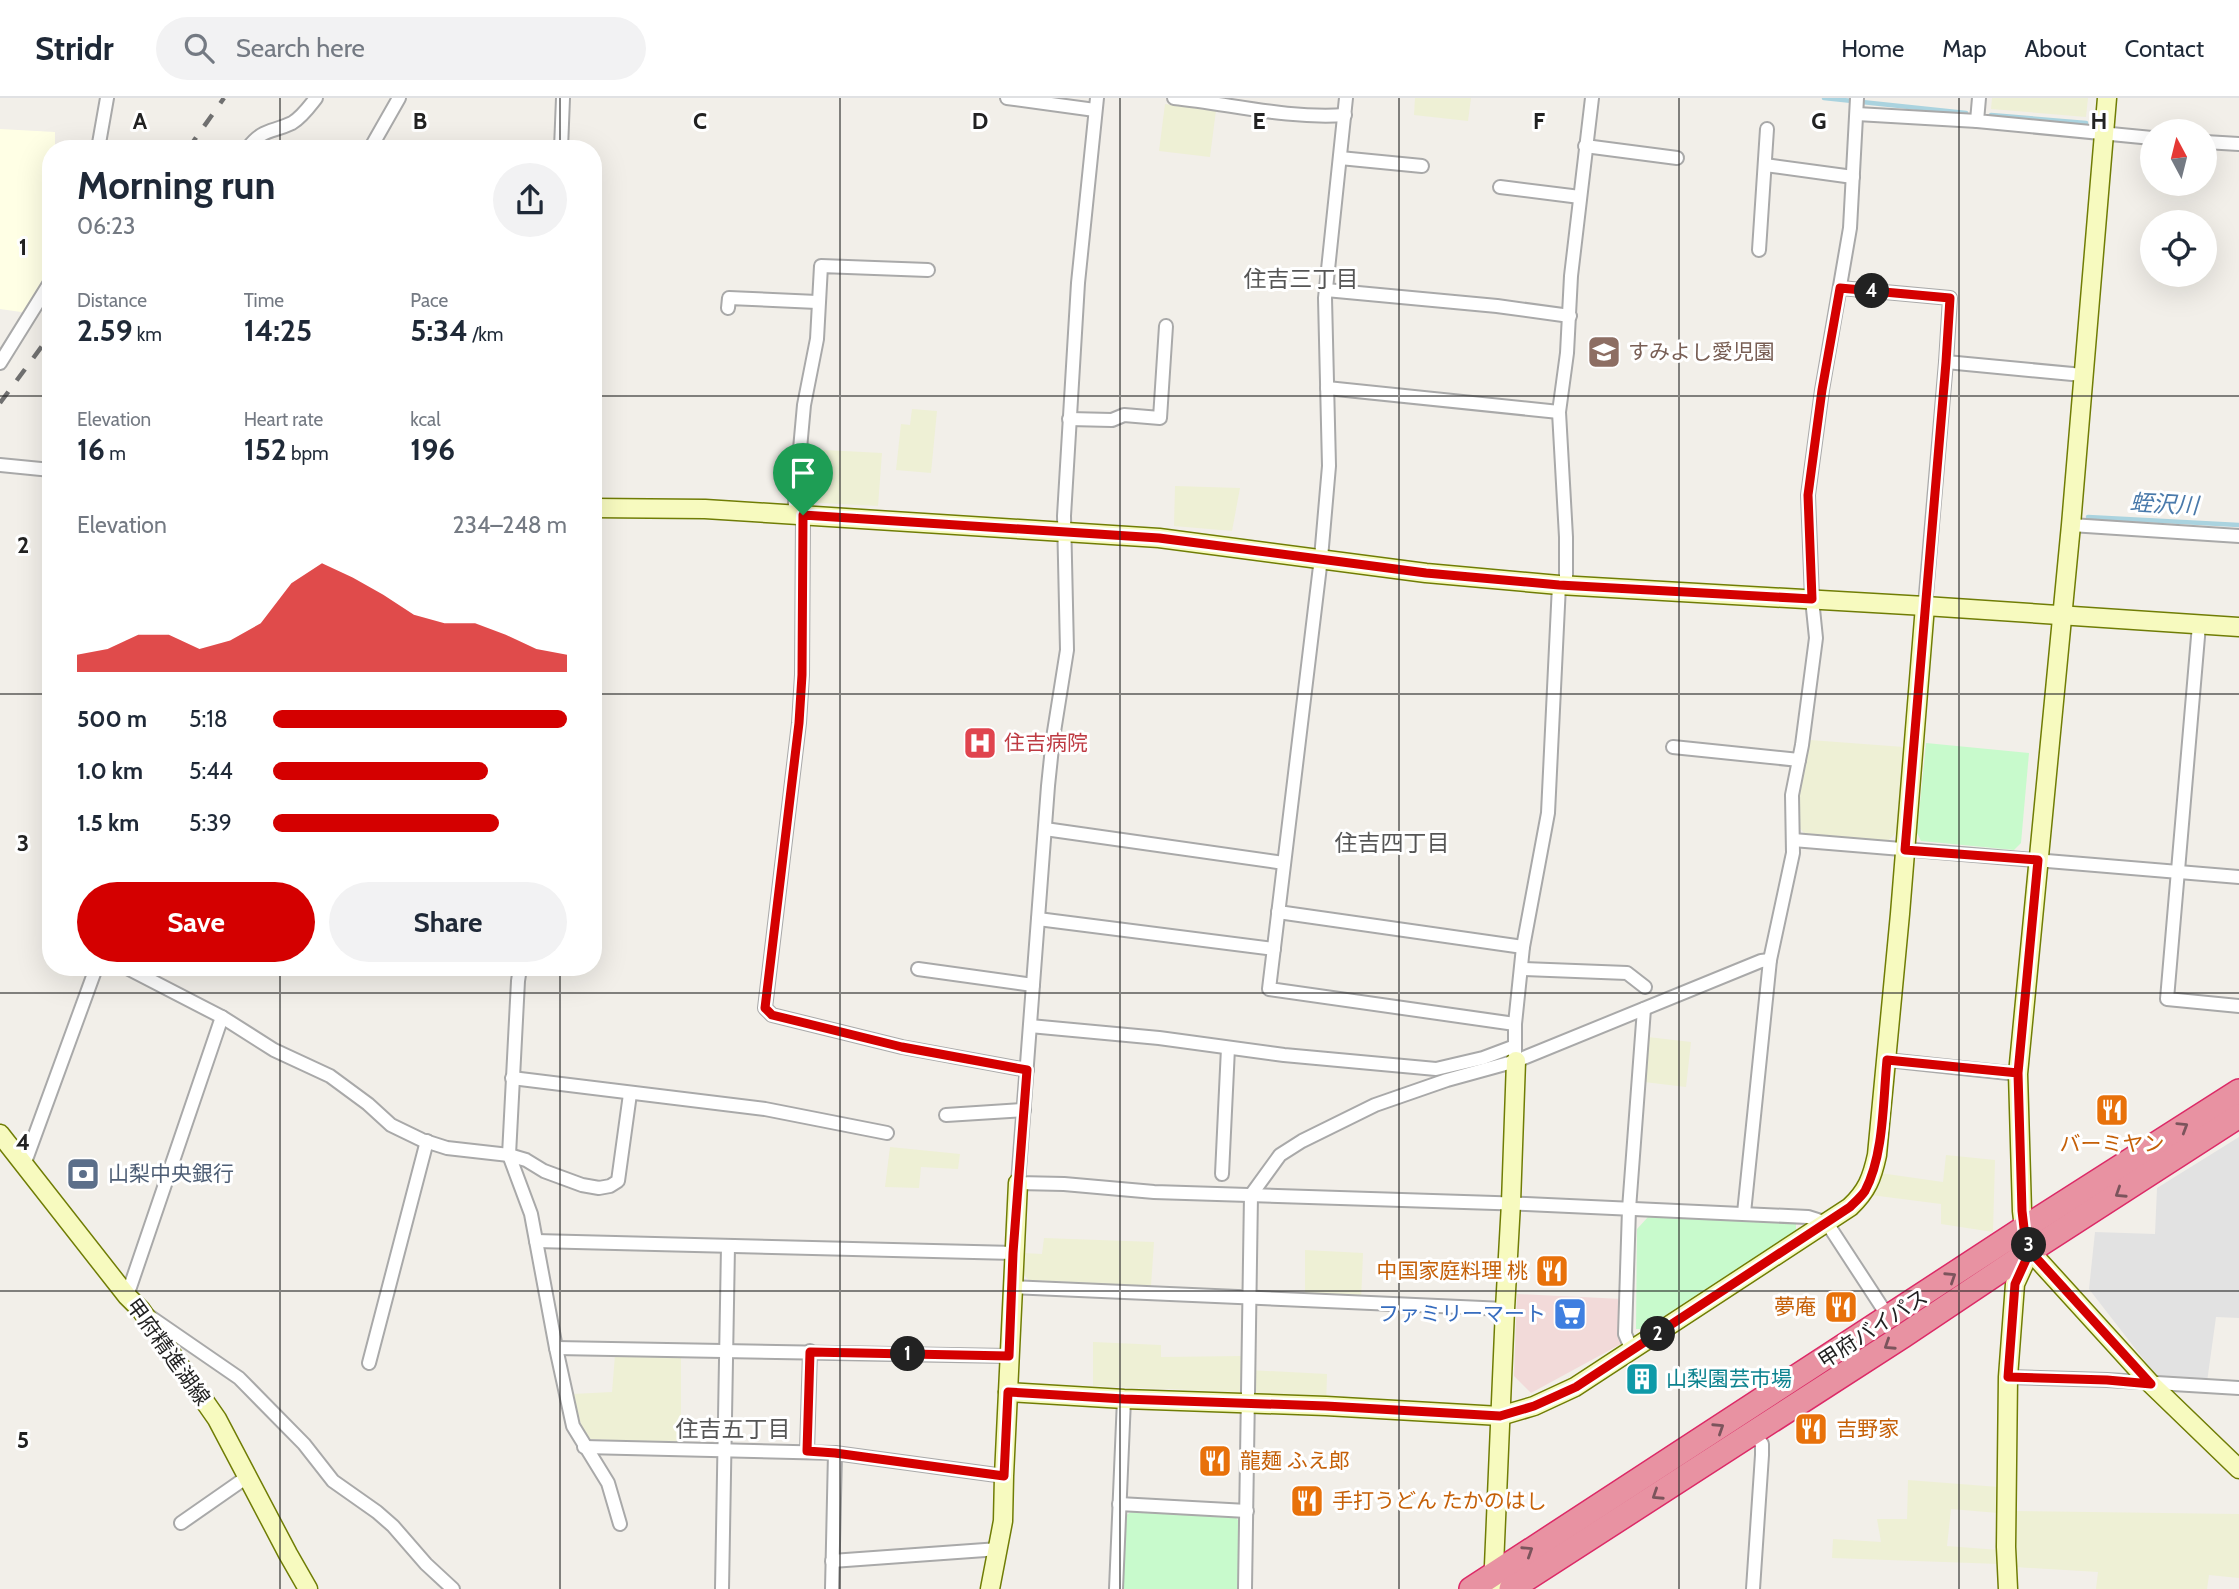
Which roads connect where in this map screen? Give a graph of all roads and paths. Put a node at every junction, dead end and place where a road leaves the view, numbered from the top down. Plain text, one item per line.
1 (107, 98) edge
2 (316, 98) edge
3 (399, 98) edge
4 (563, 98) edge
5 (1007, 98) edge
6 (1174, 98) edge
7 (1346, 98) edge
8 (1592, 98) edge
9 (1979, 98) edge
10 (2107, 98) edge
11 (1096, 104) edge
12 (1857, 107) edge
13 (1345, 115) junction
14 (1977, 121) junction
15 (1767, 129) dead end
16 (2104, 134) junction
17 (2140, 137) edge
18 (100, 140) edge
19 (255, 140) edge
20 (375, 140) edge
21 (561, 140) edge
22 (2217, 143) edge
23 (2239, 144) edge
24 (1585, 146) junction
25 (1340, 158) junction
26 (1676, 158) dead end
27 (1765, 165) junction
28 (1422, 166) dead end
29 (1853, 177) junction
30 (1500, 187) dead end
31 (1580, 197) junction
32 (1759, 250) dead end
33 (928, 270) dead end
34 (1840, 288) junction
35 (1326, 290) junction
36 (42, 295) edge
37 (817, 302) junction
38 (728, 308) dead end
39 (1570, 316) junction
40 (1166, 326) dead end
41 (1946, 362) junction
42 (0, 363) edge
43 (2083, 375) junction
44 (1327, 388) junction
45 (1559, 412) junction
46 (1069, 419) junction
47 (0, 465) edge
48 (42, 469) edge
49 (602, 508) edge
50 (798, 515) junction
51 (2071, 525) junction
52 (1063, 533) junction
53 (2239, 536) edge
54 (1321, 558) junction
55 (1563, 585) junction
56 (1812, 599) junction
57 (1926, 606) junction
58 (2062, 616) junction
59 (2199, 625) junction
60 (2239, 627) edge
61 (1673, 747) dead end
62 (1799, 760) junction
63 (1045, 829) junction
64 (1793, 839) junction
65 (1905, 850) junction
66 (2038, 860) junction
67 (1283, 863) junction
68 (2177, 872) junction
69 (2239, 877) edge
70 (1278, 912) junction
71 (1038, 919) junction
72 (1524, 947) junction
73 (1274, 949) junction
74 (1770, 960) junction
75 (1521, 969) junction
76 (918, 970) dead end
77 (93, 976) edge
78 (143, 976) edge
79 (519, 976) edge
80 (1033, 985) junction
81 (1645, 987) dead end
82 (2239, 1006) edge
83 (1644, 1009) junction
84 (222, 1017) junction
85 (1515, 1024) junction
86 (1030, 1026) junction
87 (1228, 1048) junction
88 (1515, 1054) junction
89 (1887, 1060) junction
90 (1027, 1070) junction
91 (2018, 1073) junction
92 (512, 1078) junction
93 (2239, 1091) edge
94 (630, 1094) junction
95 (1024, 1110) junction
96 (946, 1115) dead end
97 (2239, 1116) edge
98 (887, 1133) dead end
99 (0, 1134) edge
100 (426, 1141) junction
101 (509, 1155) junction
102 (24, 1165) junction
103 (1222, 1174) dead end
104 (1018, 1183) junction
105 (1251, 1195) junction
106 (1511, 1203) junction
107 (1629, 1209) junction
108 (1744, 1213) junction
109 (1828, 1223) junction
110 (2027, 1240) junction
111 (536, 1241) junction
112 (728, 1246) junction
113 (1013, 1253) junction
114 (1012, 1287) junction
115 (127, 1296) junction
116 (1249, 1296) junction
117 (1505, 1309) junction
118 (141, 1310) junction
119 (1889, 1318) junction
120 (556, 1348) junction
121 (1632, 1350) junction
122 (727, 1351) junction
123 (810, 1352) junction
124 (1009, 1356) junction
125 (369, 1363) dead end
126 (2008, 1377) junction
127 (2151, 1384) junction
128 (2239, 1388) edge
129 (1008, 1392) junction
130 (1124, 1399) junction
131 (1249, 1404) junction
132 (1500, 1416) junction
133 (1754, 1433) junction
134 (584, 1447) junction
135 (725, 1449) junction
136 (807, 1451) junction
137 (835, 1453) junction
138 (2239, 1469) edge
139 (1004, 1476) junction
140 (247, 1477) junction
141 (1119, 1504) junction
142 (1247, 1511) junction
143 (181, 1523) dead end
144 (620, 1524) dead end
145 (999, 1549) junction
146 (832, 1561) junction
147 (1493, 1581) edge
148 (308, 1589) edge
149 (453, 1589) edge
150 (722, 1589) edge
151 (832, 1589) edge
152 (990, 1589) edge
153 (1116, 1589) edge
154 (1245, 1589) edge
155 (1471, 1589) edge
156 (1511, 1589) edge
157 (1754, 1589) edge
158 (2008, 1589) edge

1 - 18 street
2 - 19 street
3 - 20 street
4 - 21 street
5 - 11 street
6 - 13 street
7 - 13 street
8 - 24 street
9 - 14 street
10 - 16 street
11 - 46 street
12 - 14 street
12 - 29 street
13 - 25 street
14 - 16 street
15 - 27 street
16 - 17 street
16 - 43 street
22 - 23 street
24 - 26 street
24 - 31 street
25 - 28 street
25 - 35 street
27 - 29 street
27 - 32 street
29 - 34 street
30 - 31 street
31 - 39 street
33 - 37 street
34 - 41 street
34 - 56 street
35 - 39 street
35 - 44 street
36 - 42 street
37 - 38 street
37 - 50 street
39 - 45 street
40 - 46 street
41 - 43 street
41 - 57 street
43 - 51 street
44 - 45 street
44 - 54 street
45 - 55 street
46 - 52 street
47 - 48 street
49 - 50 street
50 - 52 street
50 - 90 street
51 - 53 street
51 - 58 street
52 - 54 street
52 - 63 street
54 - 55 street
54 - 67 street
55 - 56 street
55 - 72 street
56 - 57 street
56 - 62 street
57 - 58 street
57 - 65 street
58 - 59 street
58 - 66 street
59 - 60 street
59 - 68 street
61 - 62 street
62 - 64 street
63 - 67 street
63 - 71 street
64 - 65 street
64 - 74 street
65 - 66 street
65 - 89 street
66 - 68 street
66 - 91 street
67 - 70 street
68 - 69 street
68 - 82 street
70 - 72 street
70 - 73 street
71 - 73 street
71 - 80 street
72 - 75 street
73 - 85 street
74 - 83 street
74 - 108 street
75 - 81 street
75 - 85 street
76 - 80 street
77 - 102 street
78 - 84 street
79 - 92 street
80 - 86 street
83 - 88 street
83 - 107 street
84 - 100 street
84 - 115 street
85 - 88 street
86 - 87 street
86 - 90 street
87 - 88 street
87 - 103 street
88 - 105 street
88 - 106 street
89 - 91 street
89 - 109 street
90 - 95 street
91 - 110 street
92 - 94 street
92 - 101 street
110 -> 93 highway, 甲府バイパス
94 - 98 street
94 - 101 street
95 - 96 street
95 - 104 street
97 -> 110 highway, 甲府バイパス
99 - 102 street, 甲府精進湖線
100 - 101 street
100 - 125 street
101 - 111 street
102 - 115 street, 甲府精進湖線
104 - 105 street
104 - 113 street
105 - 106 street
105 - 116 street
106 - 107 street
106 - 117 street
107 - 108 street
107 - 121 street
108 - 109 street
109 - 119 street
109 - 121 street
119 -> 110 highway, 甲府バイパス
110 - 126 street
110 - 127 street
110 -> 133 highway, 甲府バイパス
111 - 112 street
111 - 120 street
112 - 113 street
112 - 122 street
113 - 114 street
114 - 116 street
114 - 124 street
115 - 118 street, 甲府精進湖線
116 - 117 street
116 - 131 street
117 - 132 street
118 - 140 street, 甲府精進湖線
118 - 149 street
147 -> 119 highway, 甲府バイパス
120 - 122 street
120 - 134 street
121 - 132 street
122 - 123 street
122 - 135 street
123 - 124 street
123 - 136 street
124 - 129 street
126 - 127 street
126 - 158 street
127 - 128 street
127 - 138 street
129 - 130 street
129 - 139 street
130 - 131 street
130 - 141 street
131 - 132 street
131 - 142 street
132 - 147 street
133 -> 156 highway, 甲府バイパス
133 - 157 street
134 - 135 street
134 - 144 street
135 - 136 street
135 - 150 street
136 - 137 street
137 - 139 street
137 - 146 street
139 - 145 street
140 - 143 street
140 - 148 street, 甲府精進湖線
141 - 142 street
141 - 153 street
142 - 154 street
145 - 146 street
145 - 152 street
146 - 151 street
147 - 155 highway, 甲府バイパス

